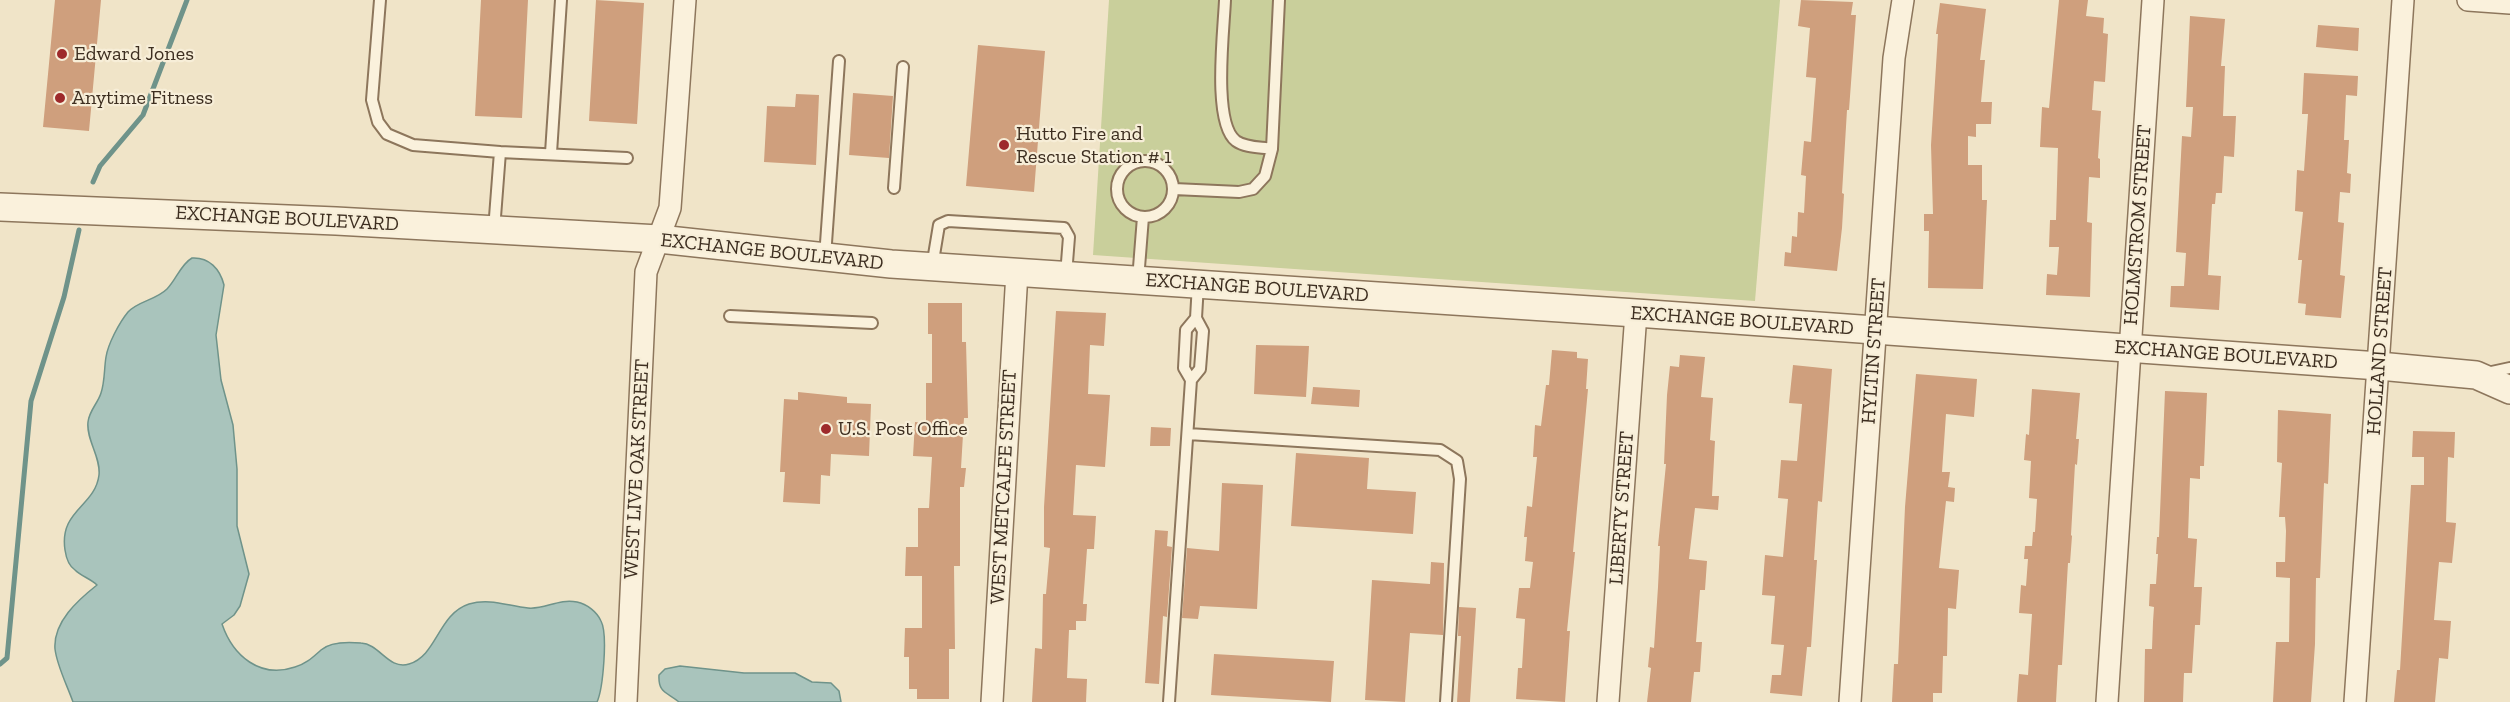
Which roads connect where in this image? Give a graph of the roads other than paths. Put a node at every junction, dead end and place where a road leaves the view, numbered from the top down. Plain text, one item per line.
1 (380, 0) edge
2 (561, 0) edge
3 (685, 0) edge
4 (1225, 0) edge
5 (1279, 0) edge
6 (1903, 0) edge
7 (2153, 0) edge
8 (2403, 0) edge
9 (2468, 0) edge
10 (2510, 3) edge
11 (838, 61) dead end
12 (903, 67) dead end
13 (1272, 148) junction
14 (500, 152) junction
15 (551, 153) junction
16 (627, 158) dead end
17 (894, 188) dead end
18 (1173, 189) junction
19 (0, 207) edge
20 (1143, 217) junction
21 (494, 230) junction
22 (659, 239) junction
23 (825, 258) junction
24 (932, 267) junction
25 (1017, 272) junction
26 (1066, 275) junction
27 (1138, 280) junction
28 (1198, 284) junction
29 (1636, 313) junction
30 (730, 316) dead end
31 (1196, 318) junction
32 (872, 323) dead end
33 (1876, 330) junction
34 (2130, 348) junction
35 (2379, 366) junction
36 (2510, 368) edge
37 (2476, 375) junction
38 (1191, 381) junction
39 (2510, 390) edge
40 (1188, 434) junction
41 (626, 702) edge
42 (992, 702) edge
43 (1169, 702) edge
44 (1446, 702) edge
45 (1608, 702) edge
46 (1850, 702) edge
47 (2107, 702) edge
48 (2355, 702) edge

1 - 14 lane
2 - 15 lane
3 - 22 street, WEST LIVE OAK STREET
4 - 13 lane
5 - 13 lane
6 - 33 street, HYLTIN STREET
7 - 34 street, HOLMSTROM STREET
8 - 35 street, HOLLAND STREET
9 - 10 street
11 - 23 lane
12 - 17 lane
13 - 18 lane
14 - 15 lane
14 - 21 lane
15 - 16 lane
18 - 20 lane
18 - 20 lane
19 - 21 street, EXCHANGE BOULEVARD
20 - 27 lane
21 - 22 street, EXCHANGE BOULEVARD
22 - 23 street, EXCHANGE BOULEVARD
22 - 41 street, WEST LIVE OAK STREET
23 - 24 street, EXCHANGE BOULEVARD
24 - 25 street, EXCHANGE BOULEVARD
24 - 26 lane
25 - 26 street, EXCHANGE BOULEVARD
25 - 42 street, WEST METCALFE STREET
26 - 27 street, EXCHANGE BOULEVARD
27 - 28 street, EXCHANGE BOULEVARD
28 - 29 street, EXCHANGE BOULEVARD
28 - 31 lane
29 - 33 street, EXCHANGE BOULEVARD
29 - 45 street, LIBERTY STREET
30 - 32 lane
31 - 38 lane
31 - 38 lane
33 - 34 street, EXCHANGE BOULEVARD
33 - 46 street, HYLTIN STREET
34 - 35 street, EXCHANGE BOULEVARD
34 - 47 street, HOLMSTROM STREET
35 - 37 street, EXCHANGE BOULEVARD
35 - 48 street, HOLLAND STREET
36 - 37 lane
37 - 39 street, EXCHANGE BOULEVARD
38 - 40 lane
40 - 43 lane
40 - 44 lane

